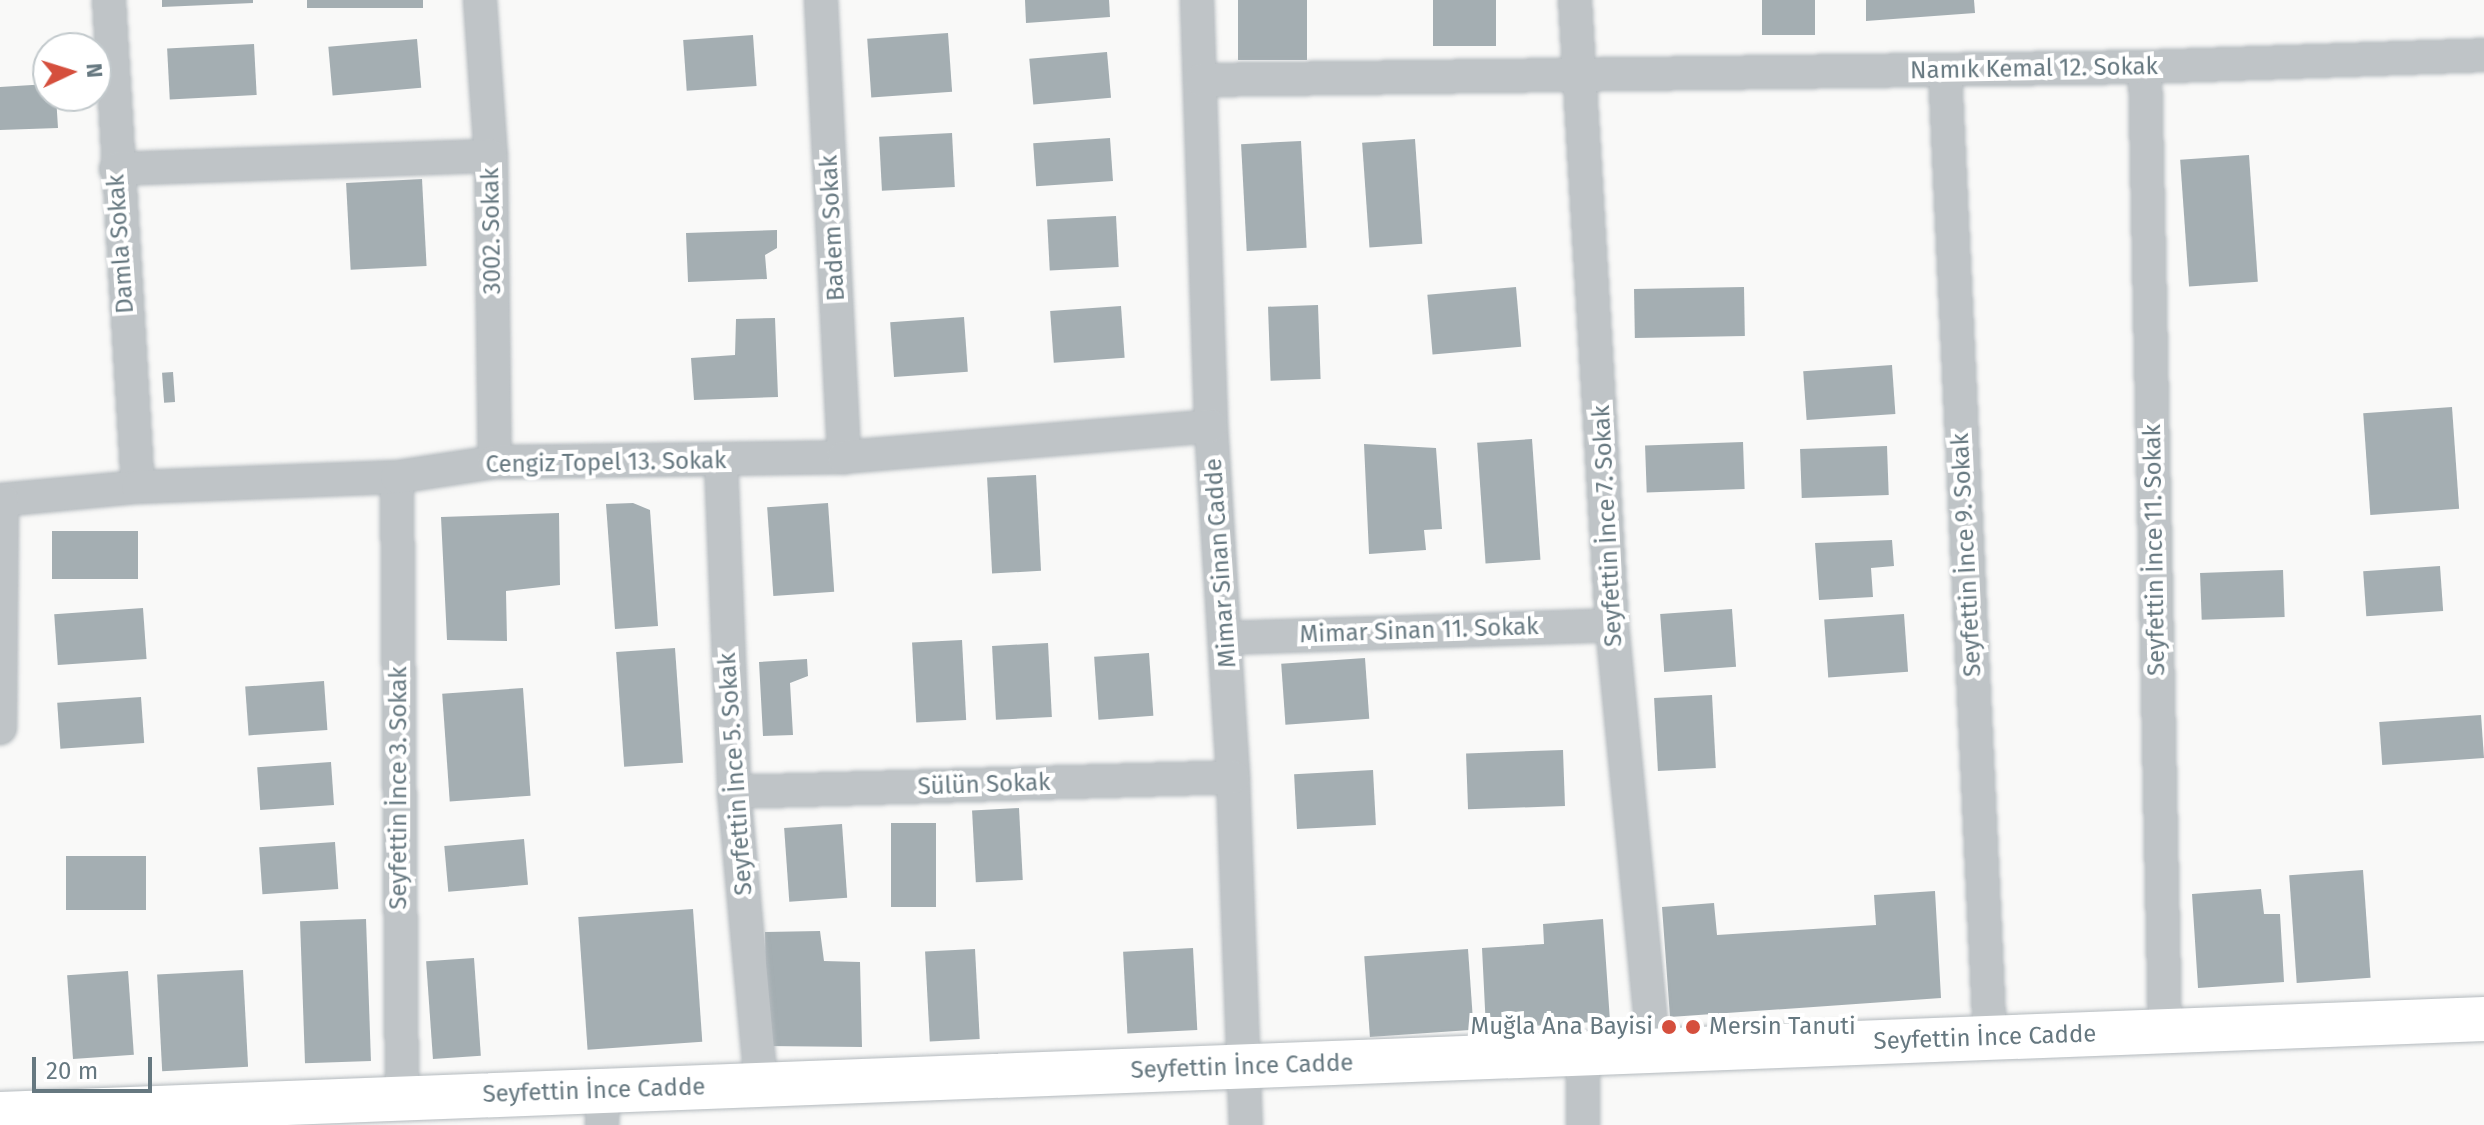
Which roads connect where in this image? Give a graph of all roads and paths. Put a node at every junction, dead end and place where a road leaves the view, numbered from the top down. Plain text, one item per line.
1 (109, 0) edge
2 (480, 0) edge
3 (821, 0) edge
4 (1197, 0) edge
5 (1575, 0) edge
6 (2484, 55) edge
7 (2145, 67) junction
8 (1945, 71) junction
9 (1584, 76) junction
10 (1201, 80) junction
11 (491, 156) junction
12 (116, 169) junction
13 (1211, 426) junction
14 (844, 457) junction
15 (495, 462) junction
16 (721, 462) junction
17 (397, 477) junction
18 (138, 487) junction
19 (1, 500) edge
20 (1612, 625) junction
21 (1226, 638) junction
22 (0, 728) edge
23 (1233, 777) junction
24 (734, 792) junction
25 (2484, 1019) edge
26 (2165, 1032) junction
27 (1990, 1038) junction
28 (1654, 1051) junction
29 (1583, 1054) junction
30 (1244, 1067) junction
31 (761, 1085) junction
32 (402, 1099) junction
33 (602, 1108) edge
34 (0, 1114) edge
35 (1246, 1125) edge
36 (1583, 1125) edge

1 - 12 street, Damla Sokak
2 - 11 street, 3002. Sokak
3 - 14 street, Badem Sokak
4 - 10 street, Mimar Sinan Cadde
5 - 9 street, Seyfettin İnce 7. Sokak
6 - 7 street, Namık Kemal 12. Sokak
7 - 8 street, Namık Kemal 12. Sokak
7 - 26 street, Seyfettin İnce 11. Sokak
8 - 9 street, Namık Kemal 12. Sokak
8 - 27 street, Seyfettin İnce 9. Sokak
9 - 10 street, Namık Kemal 12. Sokak
9 - 20 street, Seyfettin İnce 7. Sokak
10 - 13 street, Mimar Sinan Cadde
11 - 12 street
11 - 15 street, 3002. Sokak
12 - 18 street, Damla Sokak
13 - 14 street, Cengiz Topel 13. Sokak
13 - 21 street, Mimar Sinan Cadde
14 - 16 street, Cengiz Topel 13. Sokak
15 - 16 street, Cengiz Topel 13. Sokak
15 - 17 street, Cengiz Topel 13. Sokak
16 - 24 street, Seyfettin İnce 5. Sokak
17 - 18 street, Cengiz Topel 13. Sokak
17 - 32 street, Seyfettin İnce 3. Sokak
18 - 19 street, Cengiz Topel 13. Sokak
19 - 22 street
20 - 21 street, Mimar Sinan 11. Sokak
20 - 28 street, Seyfettin İnce 7. Sokak
21 - 23 street, Mimar Sinan Cadde
23 - 24 street, Sülün Sokak
23 - 30 street, Mimar Sinan Cadde
24 - 31 street, Seyfettin İnce 5. Sokak
25 - 26 main road, Seyfettin İnce Cadde
26 - 27 main road, Seyfettin İnce Cadde
27 - 28 main road, Seyfettin İnce Cadde
28 - 29 main road, Seyfettin İnce Cadde
29 - 30 main road, Seyfettin İnce Cadde
29 - 36 street
30 - 31 main road, Seyfettin İnce Cadde
30 - 35 street, Mimar Sinan Cadde
31 - 33 main road, Seyfettin İnce Cadde
32 - 33 main road, Seyfettin İnce Cadde
32 - 34 main road, Seyfettin İnce Cadde

